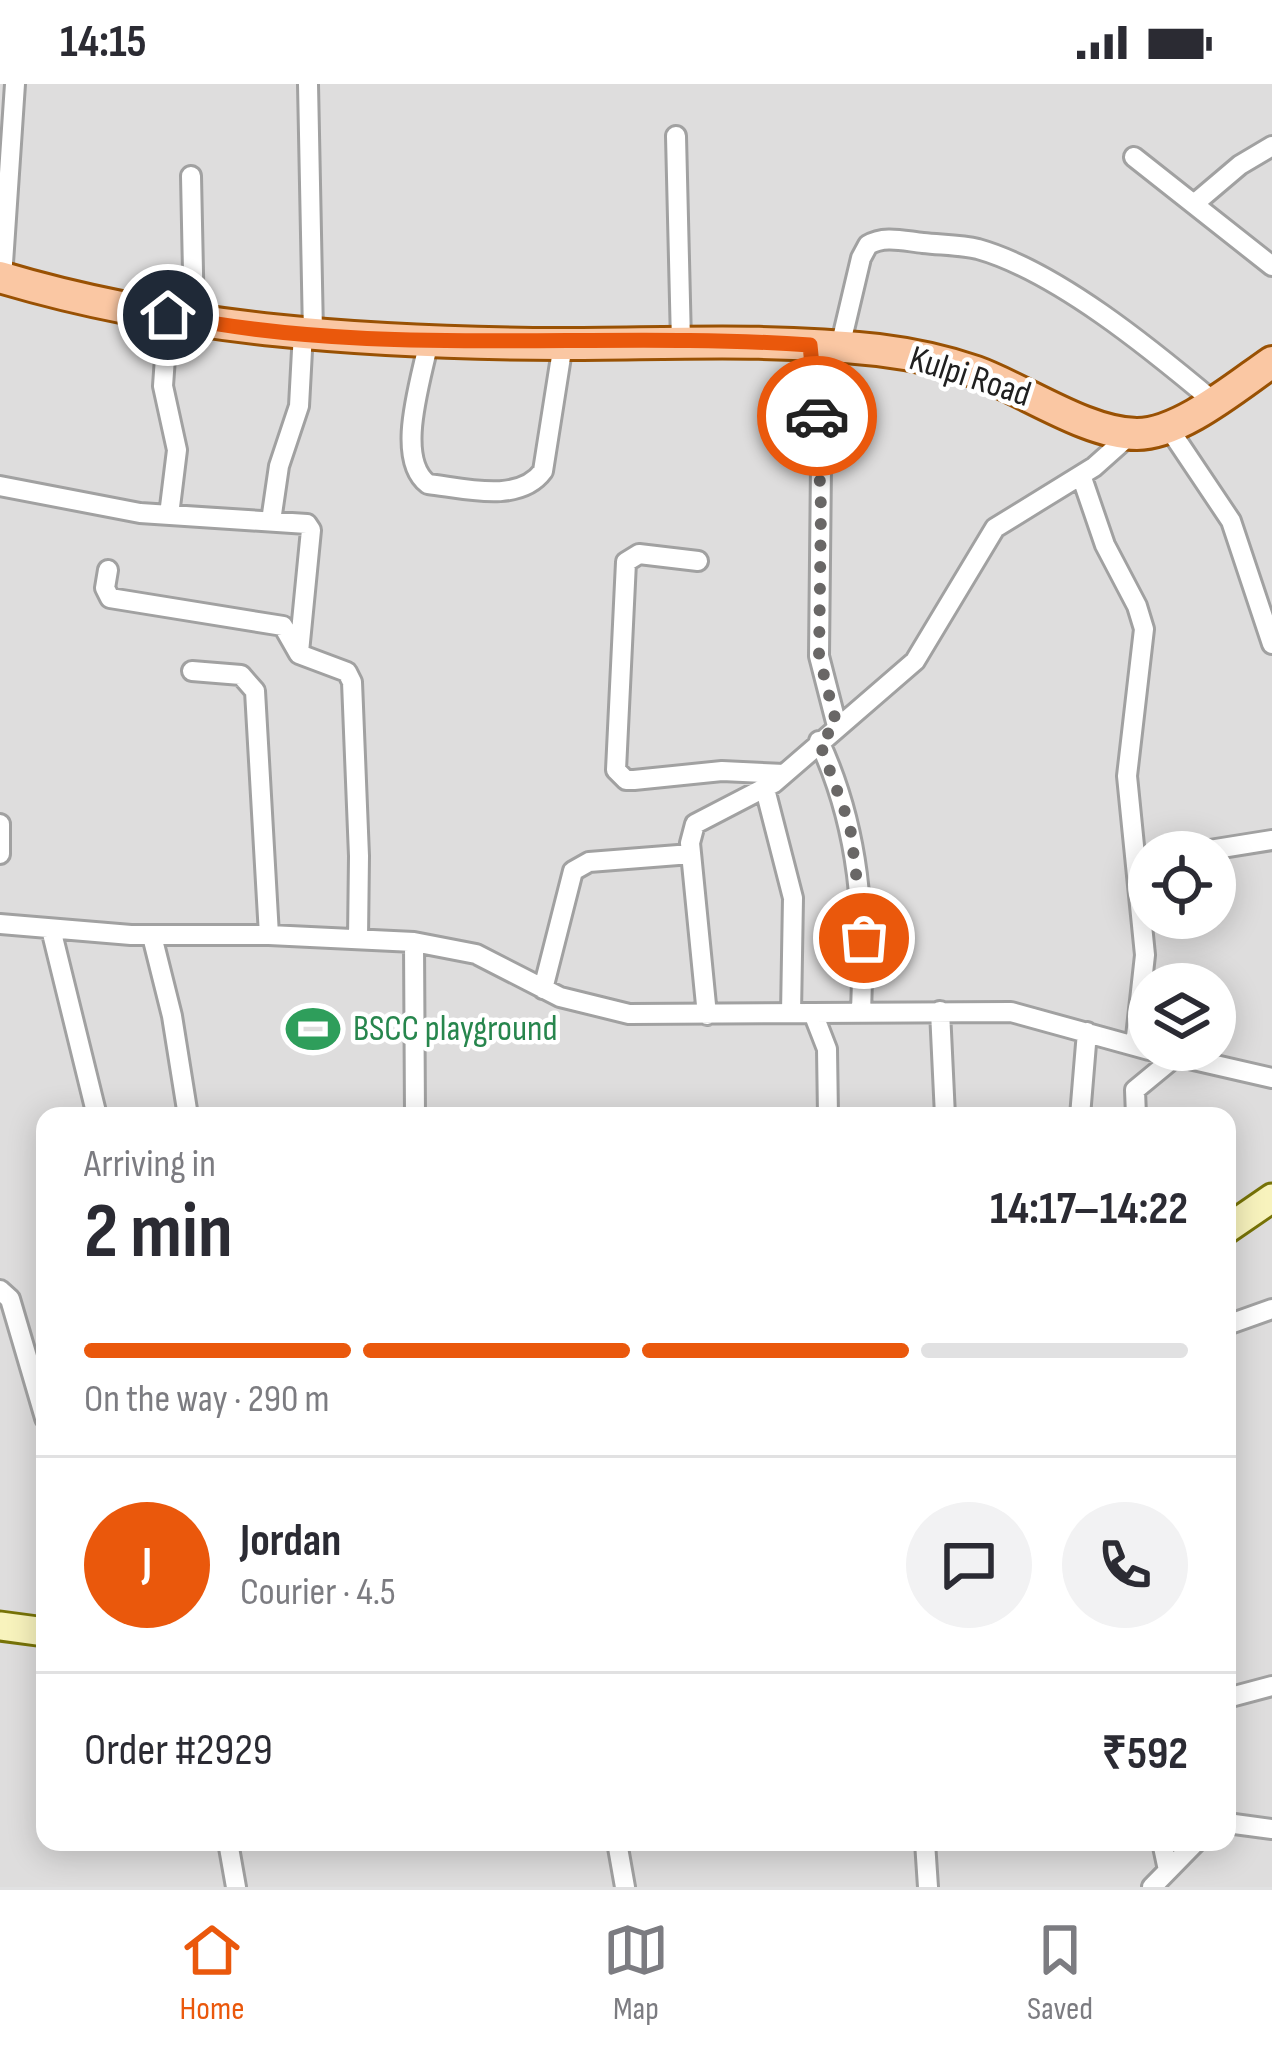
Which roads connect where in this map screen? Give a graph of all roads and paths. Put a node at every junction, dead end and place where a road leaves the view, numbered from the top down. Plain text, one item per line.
1 (15, 84) edge
2 (308, 84) edge
3 (676, 136) dead end
4 (1272, 146) edge
5 (1134, 157) dead end
6 (191, 176) dead end
7 (1194, 204) junction
8 (1272, 266) edge
9 (1, 278) edge
10 (181, 317) junction
11 (309, 333) junction
12 (429, 340) junction
13 (681, 342) junction
14 (563, 344) junction
15 (825, 346) junction
16 (1272, 362) edge
17 (1213, 401) junction
18 (1168, 427) junction
19 (1131, 434) junction
20 (1081, 475) junction
21 (0, 486) edge
22 (169, 515) junction
23 (271, 521) junction
24 (698, 561) dead end
25 (108, 570) dead end
26 (1272, 644) edge
27 (298, 654) junction
28 (192, 671) dead end
29 (837, 726) junction
30 (819, 741) junction
31 (784, 774) junction
32 (765, 789) junction
33 (0, 824) edge
34 (1137, 831) edge
35 (1272, 840) edge
36 (1236, 846) edge
37 (0, 854) edge
38 (691, 854) junction
39 (0, 925) edge
40 (51, 929) junction
41 (152, 935) junction
42 (269, 935) junction
43 (358, 938) junction
44 (414, 942) junction
45 (543, 989) junction
46 (940, 1011) junction
47 (861, 1012) junction
48 (791, 1013) junction
49 (814, 1013) junction
50 (707, 1016) junction
51 (1087, 1032) junction
52 (1128, 1043) edge
53 (1236, 1070) edge
54 (1158, 1071) edge
55 (1272, 1078) edge
56 (95, 1107) edge
57 (187, 1107) edge
58 (415, 1107) edge
59 (828, 1107) edge
60 (945, 1107) edge
61 (1081, 1107) edge
62 (1136, 1107) edge
63 (1272, 1198) edge
64 (1236, 1223) edge
65 (0, 1290) edge
66 (1272, 1309) edge
67 (1236, 1322) edge
68 (36, 1387) edge
69 (0, 1626) edge
70 (36, 1631) edge
71 (1272, 1686) edge
72 (1236, 1696) edge
73 (1236, 1824) edge
74 (1272, 1829) edge
75 (230, 1851) edge
76 (619, 1851) edge
77 (926, 1851) edge
78 (1164, 1851) edge
79 (1187, 1851) edge
80 (1168, 1870) junction
81 (236, 1887) edge
82 (625, 1887) edge
83 (928, 1887) edge
84 (1152, 1887) edge

1 - 9 street
2 - 11 street
3 - 13 street
4 - 7 street
5 - 7 street
6 - 10 street
7 - 8 street
9 - 10 main road, Kulpi Road
10 - 11 main road, Kulpi Road
10 - 22 street
11 - 12 main road, Kulpi Road
11 - 23 street
12 - 14 main road, Kulpi Road
12 - 14 street
13 - 14 main road, Kulpi Road
13 - 15 main road, Kulpi Road
15 - 17 street
15 - 19 main road, Kulpi Road
15 - 29 street
16 - 17 main road, Kulpi Road
17 - 18 main road, Kulpi Road
18 - 19 main road, Kulpi Road
18 - 26 street
19 - 20 street
20 - 29 street
20 - 34 street
21 - 22 street
22 - 23 street
23 - 27 street
24 - 31 street
25 - 27 street
27 - 43 street
28 - 42 street
29 - 30 street
30 - 31 street
30 - 47 street
31 - 32 street
32 - 38 street
32 - 48 street
33 - 37 street
35 - 36 street
38 - 45 street
38 - 50 street
39 - 40 street
40 - 41 street
40 - 56 street
41 - 42 street
41 - 57 street
42 - 43 street
43 - 44 street
44 - 45 street
44 - 58 street
45 - 50 street
46 - 47 street
46 - 51 street
46 - 60 street
47 - 49 street
48 - 49 street
48 - 50 street
49 - 59 street
51 - 52 street
51 - 61 street
53 - 55 street
54 - 62 street
63 - 64 main road
65 - 68 street
66 - 67 street
69 - 70 main road
71 - 72 street
73 - 74 street
75 - 81 street
76 - 82 street
77 - 83 street
78 - 80 street
79 - 80 street
80 - 84 street

